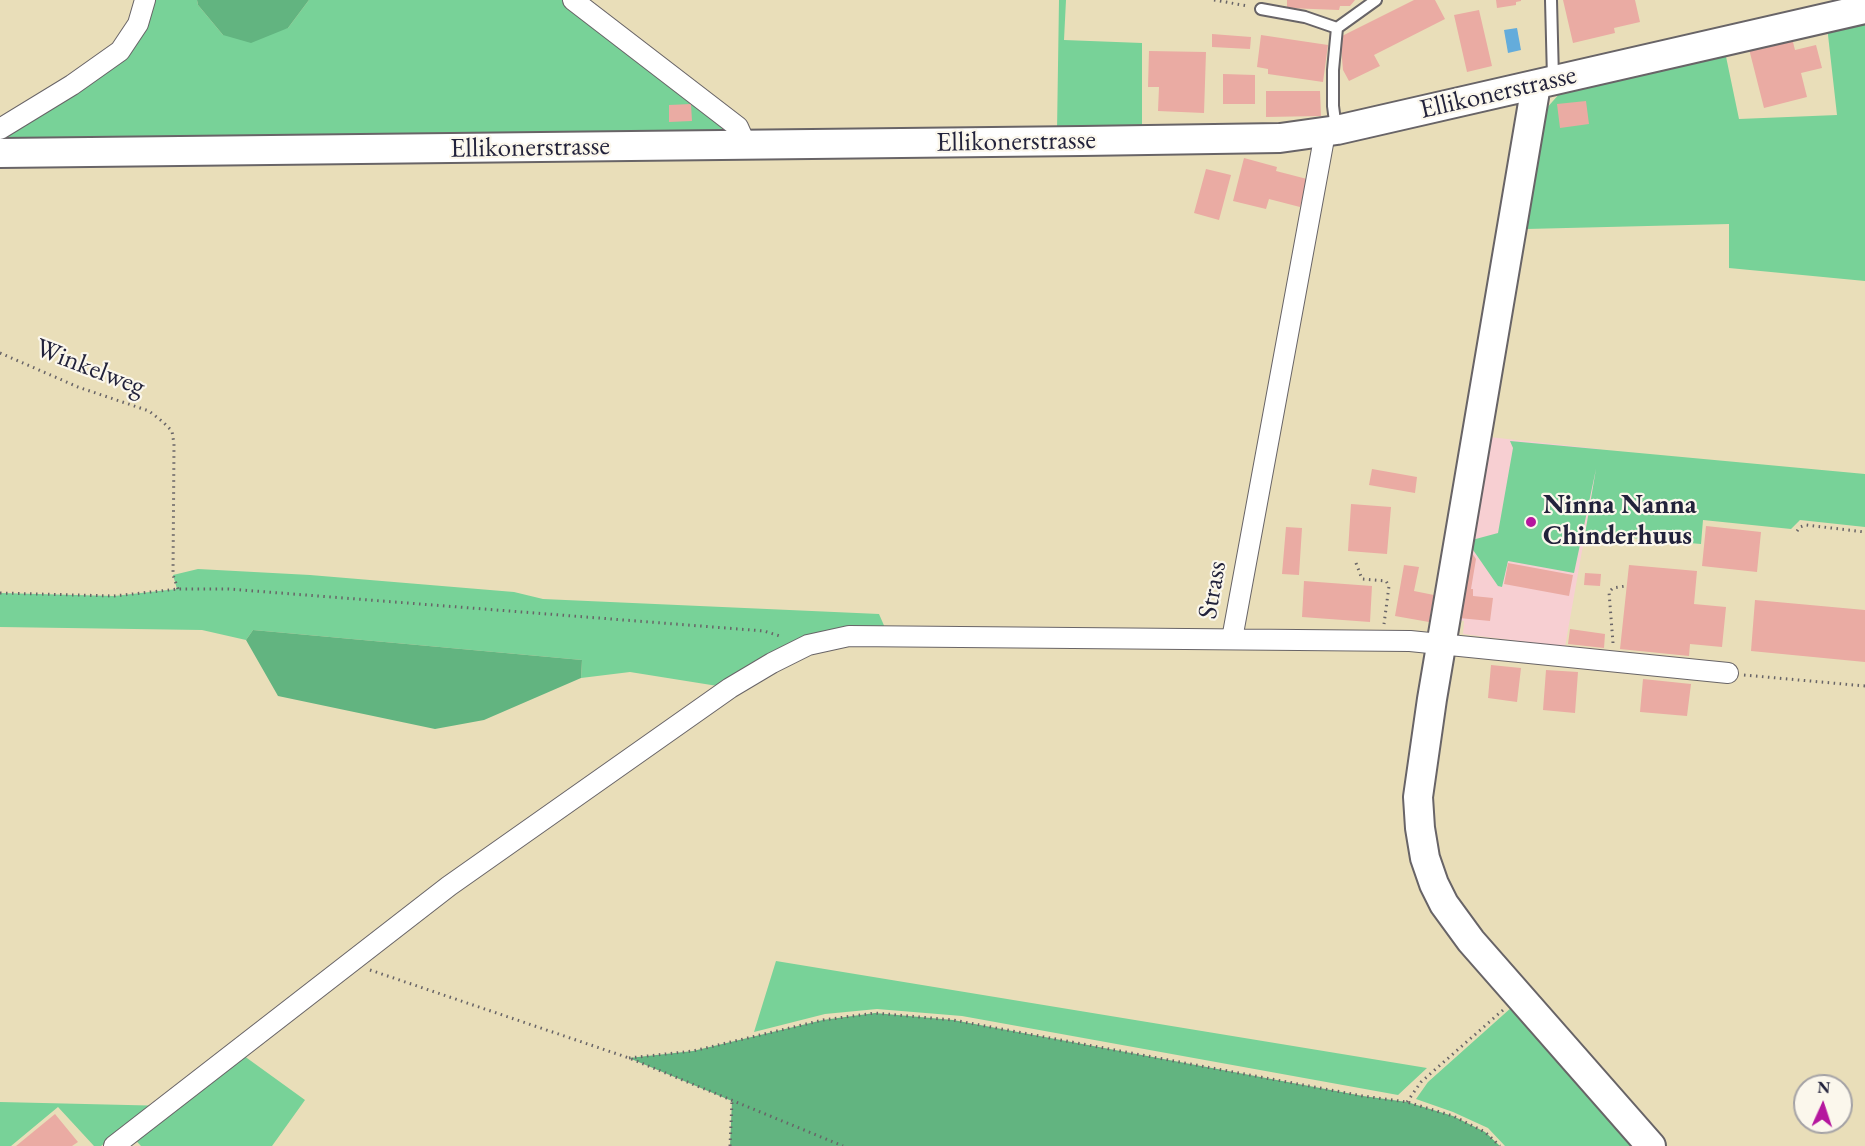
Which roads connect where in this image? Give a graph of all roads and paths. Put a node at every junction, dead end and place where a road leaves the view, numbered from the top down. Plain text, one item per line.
1 (145, 0) edge
2 (573, 0) edge
3 (1214, 0) edge
4 (1376, 0) edge
5 (1551, 0) edge
6 (1261, 9) joint
7 (1865, 9) edge
8 (1337, 28) junction
9 (1545, 83) junction
10 (0, 129) edge
11 (1331, 131) junction
12 (746, 145) junction
13 (0, 153) edge
14 (0, 353) edge
15 (1797, 531) dead end
16 (1865, 532) edge
17 (1356, 563) dead end
18 (1626, 586) dead end
19 (178, 589) junction
20 (0, 593) edge
21 (1232, 639) junction
22 (1381, 641) junction
23 (808, 645) junction
24 (1441, 646) junction
25 (1615, 662) junction
26 (1728, 673) joint
27 (1865, 686) edge
28 (357, 957) junction
29 (1518, 996) junction
30 (630, 1058) junction
31 (732, 1101) junction
32 (1407, 1102) junction
33 (114, 1146) edge
34 (730, 1146) edge
35 (843, 1146) edge
36 (1500, 1146) edge
37 (1651, 1146) edge

1 - 10 street
2 - 12 street
3 - 6 path
4 - 8 lane
5 - 9 lane
6 - 8 lane
7 - 9 street, Ellikonerstrasse
8 - 11 lane
9 - 11 street, Ellikonerstrasse
9 - 24 street
11 - 12 street, Ellikonerstrasse
11 - 21 street, Strass
12 - 13 street, Ellikonerstrasse
14 - 19 path, Winkelweg
15 - 16 path
17 - 22 path
18 - 25 path
19 - 20 path
19 - 23 path
21 - 22 street, Strass
21 - 23 street
22 - 24 street, Strass
23 - 28 street
24 - 25 street, Strass
24 - 29 street
25 - 26 street, Strass
26 - 27 path
28 - 30 path
28 - 33 street
29 - 32 path
29 - 37 street
30 - 31 path
30 - 32 path
31 - 34 path
31 - 35 path
32 - 36 path

